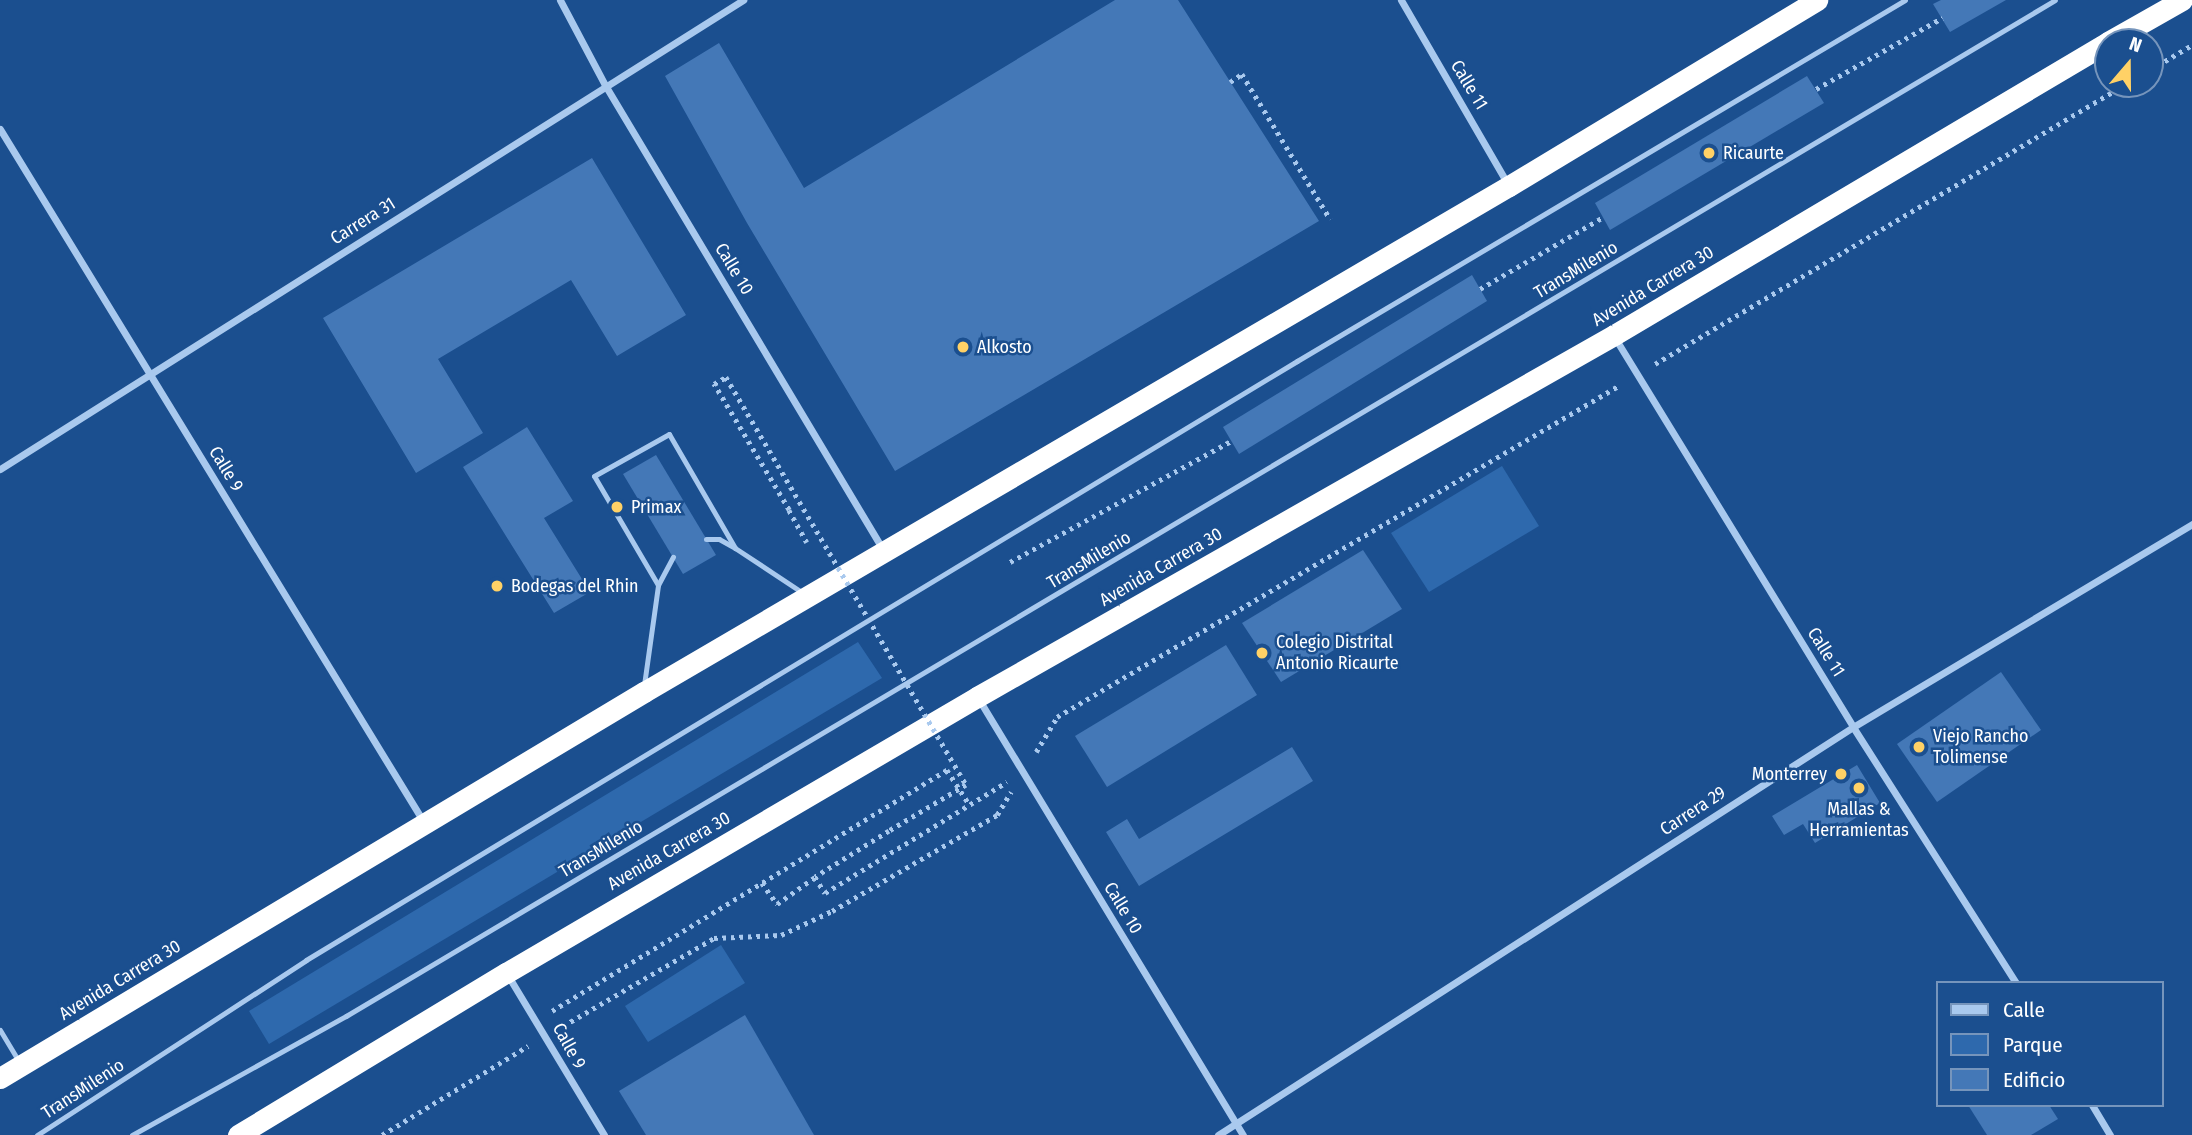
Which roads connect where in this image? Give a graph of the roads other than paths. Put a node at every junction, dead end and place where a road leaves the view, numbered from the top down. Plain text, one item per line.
1 (560, 0) edge
2 (743, 0) edge
3 (1401, 0) edge
4 (1817, 0) edge
5 (1905, 0) edge
6 (2055, 0) edge
7 (2182, 0) edge
8 (2133, 28) edge
9 (2094, 50) edge
10 (605, 85) junction
11 (0, 129) edge
12 (1510, 186) junction
13 (1614, 335) junction
14 (150, 374) junction
15 (0, 469) edge
16 (2192, 524) edge
17 (706, 539) dead end
18 (735, 548) junction
19 (885, 553) junction
20 (673, 557) dead end
21 (658, 585) junction
22 (808, 597) junction
23 (644, 692) junction
24 (977, 697) junction
25 (1853, 727) junction
26 (425, 825) junction
27 (506, 973) junction
28 (2014, 981) edge
29 (0, 1030) edge
30 (21, 1065) junction
31 (0, 1078) edge
32 (2093, 1107) edge
33 (1236, 1124) junction
34 (37, 1135) edge
35 (132, 1135) edge
36 (238, 1135) edge
37 (604, 1135) edge
38 (1218, 1135) edge
39 (1243, 1135) edge
40 (2110, 1135) edge

1 - 10 street, Calle 10
2 - 10 street, Carrera 31
3 - 12 street, Calle 11
4 - 12 highway, Avenida Carrera 30
5 - 34 lane, TransMilenio
6 - 35 lane, TransMilenio
7 - 8 highway, Avenida Carrera 30
9 - 13 highway, Avenida Carrera 30
10 - 14 street, Carrera 31
10 - 19 street, Calle 10
11 - 14 street, Calle 9
12 - 19 highway, Avenida Carrera 30
13 - 24 highway, Avenida Carrera 30
13 - 25 street, Calle 11
14 - 15 street, Carrera 31
14 - 26 street, Calle 9
16 - 25 street, Carrera 29
17 - 18 lane
18 - 21 lane
18 - 22 lane
19 - 22 highway, Avenida Carrera 30
20 - 21 lane
21 - 23 lane
22 - 23 highway, Avenida Carrera 30
23 - 26 highway, Avenida Carrera 30
24 - 27 highway, Avenida Carrera 30
24 - 33 street, Calle 10
25 - 28 street, Calle 11
25 - 33 street, Carrera 29
26 - 30 highway, Avenida Carrera 30
27 - 36 highway, Avenida Carrera 30
27 - 37 street, Calle 9
29 - 30 lane
30 - 31 highway, Avenida Carrera 30
32 - 40 street
33 - 38 street, Carrera 29
33 - 39 street, Calle 10

